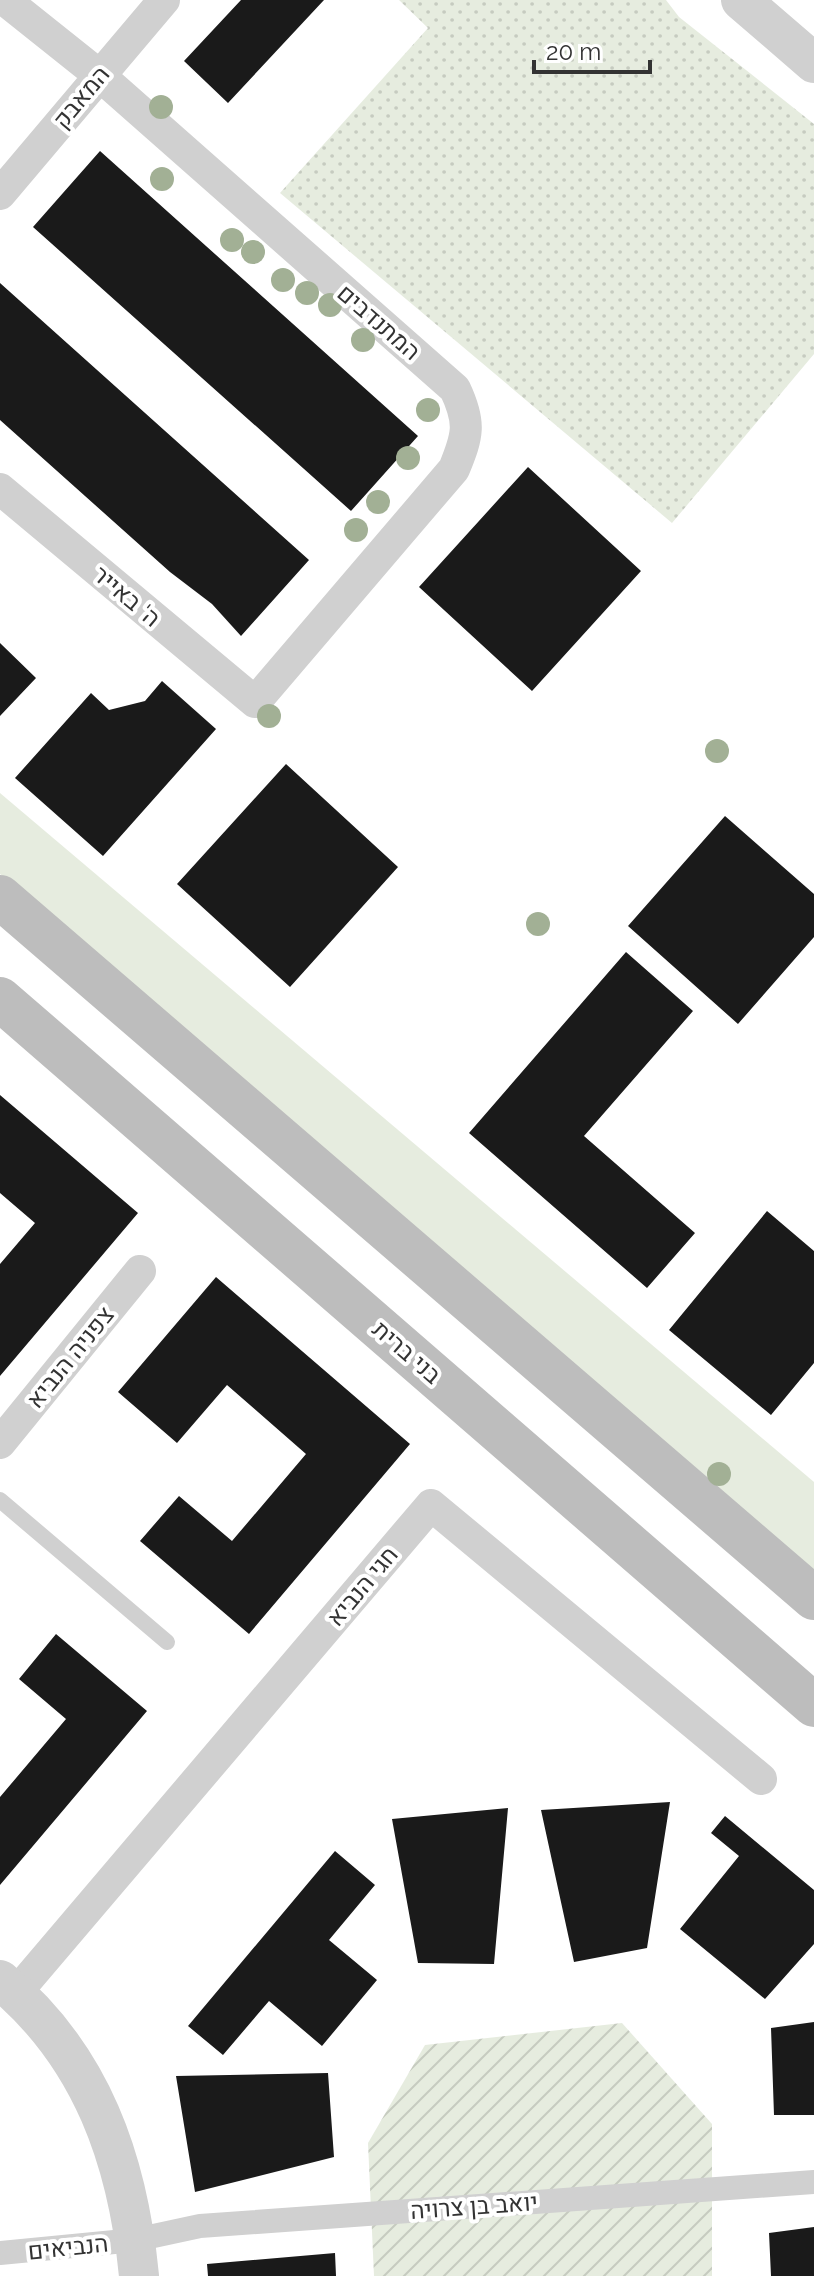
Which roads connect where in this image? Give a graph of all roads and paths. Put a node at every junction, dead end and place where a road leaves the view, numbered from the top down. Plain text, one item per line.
1 (5, 0) edge
2 (164, 0) edge
3 (741, 0) edge
4 (814, 63) edge
5 (99, 75) junction
6 (0, 194) edge
7 (0, 489) edge
8 (255, 702) joint
9 (0, 897) edge
10 (0, 999) edge
11 (140, 1271) dead end
12 (0, 1443) edge
13 (0, 1500) edge
14 (814, 1598) edge
15 (167, 1642) dead end
16 (814, 1705) edge
17 (761, 1779) dead end
18 (8, 1987) edge
19 (814, 2182) edge
20 (0, 2253) edge
21 (137, 2258) edge

1 - 5 street, המתנדבים
2 - 5 street, המאבק
3 - 4 street
5 - 6 street, המאבק
5 - 8 street, המתנדבים
7 - 8 street, ה' באייר
9 - 14 main road
10 - 16 main road, בני ברית
11 - 12 street, צפניה הנביא
13 - 15 lane
17 - 18 street, חגי הנביא
18 - 21 street
19 - 21 street, יואב בן צרויה
20 - 21 street, הנביאים

